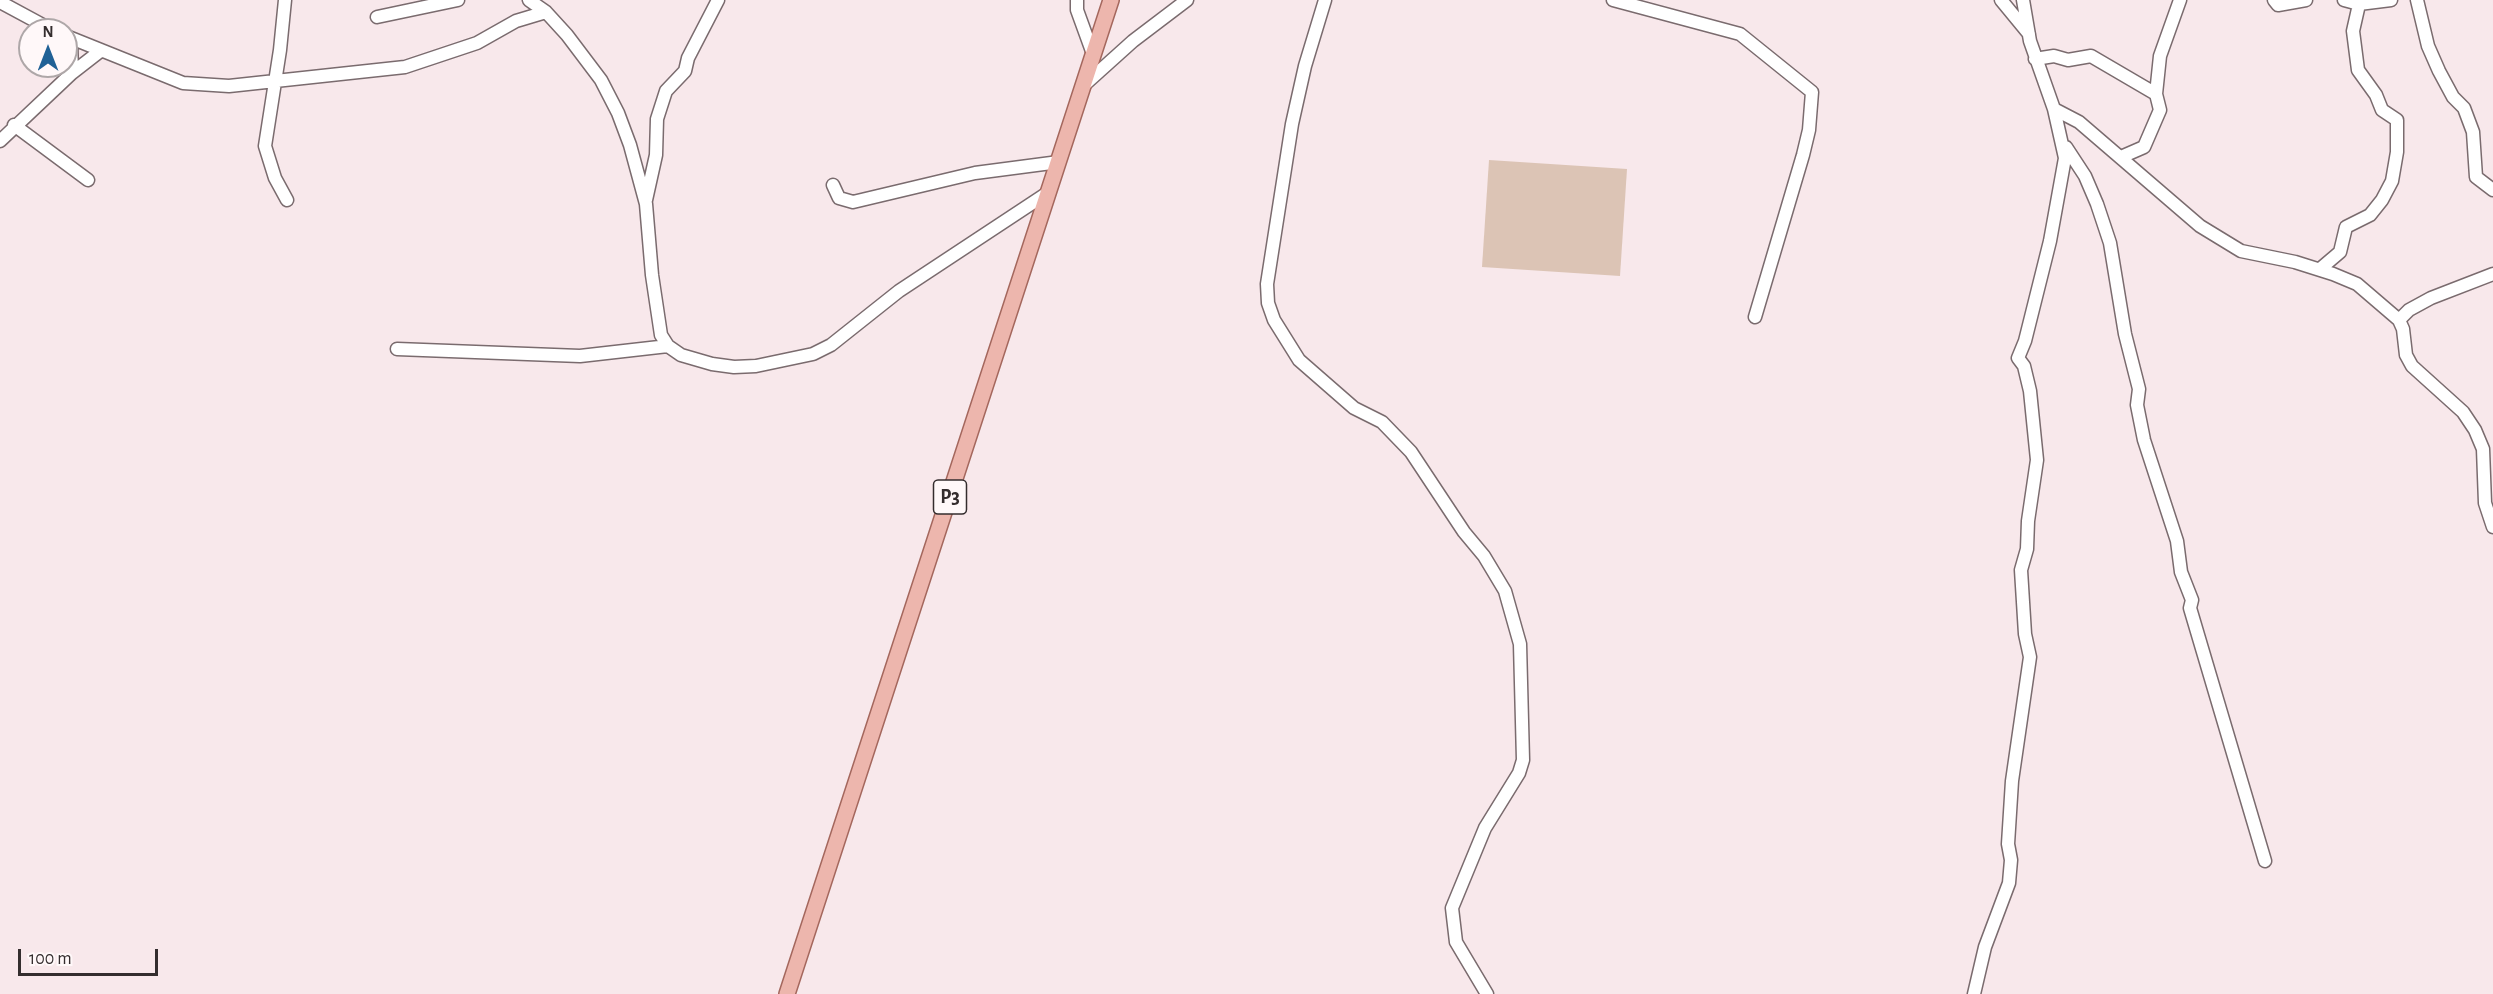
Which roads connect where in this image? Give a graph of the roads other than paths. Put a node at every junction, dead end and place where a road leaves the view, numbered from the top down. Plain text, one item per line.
1 (285, 0) edge
2 (458, 0) edge
3 (718, 0) edge
4 (1077, 0) edge
5 (1111, 0) edge
6 (1187, 0) edge
7 (1325, 0) edge
8 (1613, 0) edge
9 (2001, 0) edge
10 (2024, 0) edge
11 (2180, 0) edge
12 (2274, 0) edge
13 (2306, 0) edge
14 (2344, 0) edge
15 (2391, 0) edge
16 (2417, 0) edge
17 (531, 1) edge
18 (0, 2) edge
19 (2359, 2) edge
20 (546, 12) junction
21 (377, 17) dead end
22 (30, 18) edge
23 (516, 21) junction
24 (2030, 36) junction
25 (78, 42) edge
26 (99, 52) junction
27 (1093, 54) junction
28 (2035, 59) junction
29 (78, 68) edge
30 (66, 78) edge
31 (276, 80) junction
32 (1083, 86) junction
33 (2156, 94) junction
34 (2054, 109) junction
35 (14, 125) junction
36 (0, 141) edge
37 (2064, 143) junction
38 (2121, 157) junction
39 (1059, 162) junction
40 (88, 180) dead end
41 (832, 185) dead end
42 (2493, 190) edge
43 (1049, 192) junction
44 (287, 200) dead end
45 (646, 204) junction
46 (2320, 269) junction
47 (2493, 274) edge
48 (1755, 317) dead end
49 (2399, 320) junction
50 (668, 346) junction
51 (397, 350) dead end
52 (2493, 527) edge
53 (2265, 861) dead end
54 (787, 994) edge
55 (1486, 994) edge
56 (1974, 994) edge

1 - 31 street
2 - 21 street
3 - 45 street
4 - 27 street
5 - 27 main road, P3
6 - 32 street
7 - 55 street
8 - 48 street
9 - 24 street
10 - 24 street
11 - 33 street
12 - 13 street
14 - 19 street
15 - 19 street
16 - 42 street
17 - 20 street
17 - 23 street
18 - 22 street
19 - 46 street
20 - 23 street
20 - 45 street
23 - 31 street
24 - 28 street
25 - 26 street
26 - 29 street
26 - 31 street
27 - 32 main road, P3
28 - 33 street
28 - 34 street
30 - 35 street
31 - 44 street
32 - 39 main road, P3
33 - 38 street
34 - 37 street
34 - 38 street
35 - 36 street
35 - 40 street
37 - 53 street
37 - 56 street
38 - 46 street
39 - 41 street
39 - 43 main road, P3
43 - 50 street
43 - 54 main road, P3
45 - 50 street
46 - 49 street
47 - 49 street
49 - 52 street
50 - 51 street

